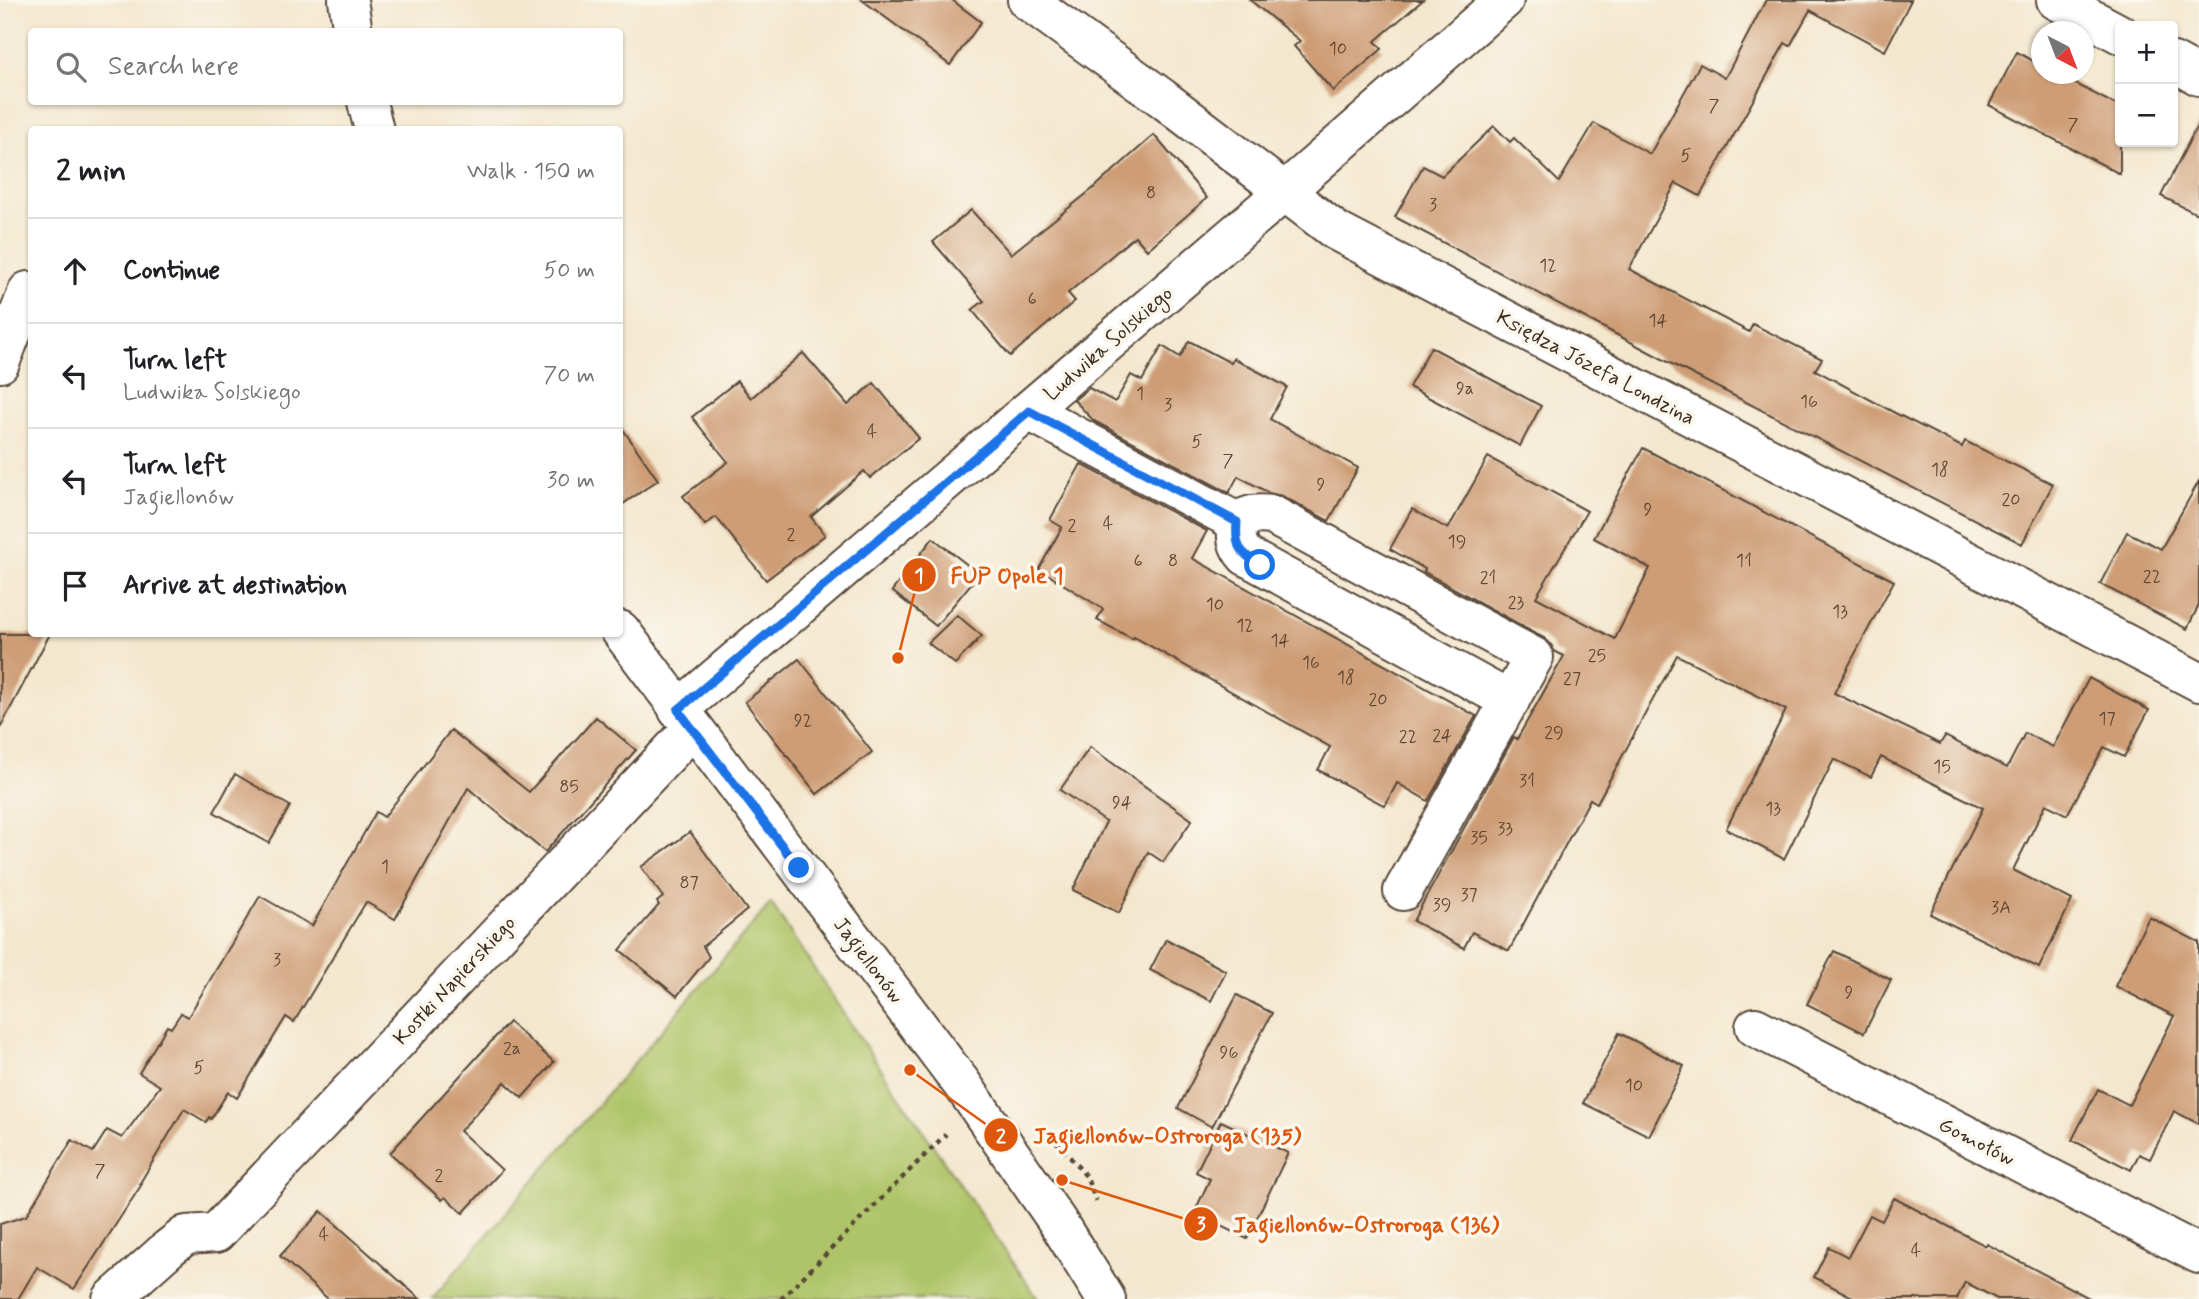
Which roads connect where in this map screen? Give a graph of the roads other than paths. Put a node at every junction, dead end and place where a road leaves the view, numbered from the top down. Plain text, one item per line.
1 (348, 0) edge
2 (1027, 0) edge
3 (1504, 0) edge
4 (2056, 0) edge
5 (353, 28) edge
6 (2115, 31) edge
7 (2178, 65) edge
8 (2199, 76) edge
9 (368, 105) edge
10 (373, 126) edge
11 (1284, 192) junction
12 (20, 289) edge
13 (0, 363) edge
14 (1029, 411) junction
15 (1237, 522) junction
16 (623, 634) edge
17 (2199, 682) edge
18 (1510, 701) junction
19 (685, 719) junction
20 (1403, 891) dead end
21 (1755, 1027) dead end
22 (2199, 1254) edge
23 (112, 1299) edge
24 (1106, 1299) edge

1 - 5 street
2 - 11 street, Księdza Józefa Londzina
3 - 11 street, Ludwika Solskiego
4 - 6 street
7 - 8 street
9 - 10 street
11 - 14 street, Ludwika Solskiego
11 - 17 street, Księdza Józefa Londzina
12 - 13 street
14 - 15 street
14 - 19 street, Ludwika Solskiego
15 - 18 street
15 - 18 street
16 - 19 street, Jagiellonów
18 - 20 street
19 - 23 street, Kostki Napierskiego
19 - 24 street, Jagiellonów
21 - 22 street, Gomołów

